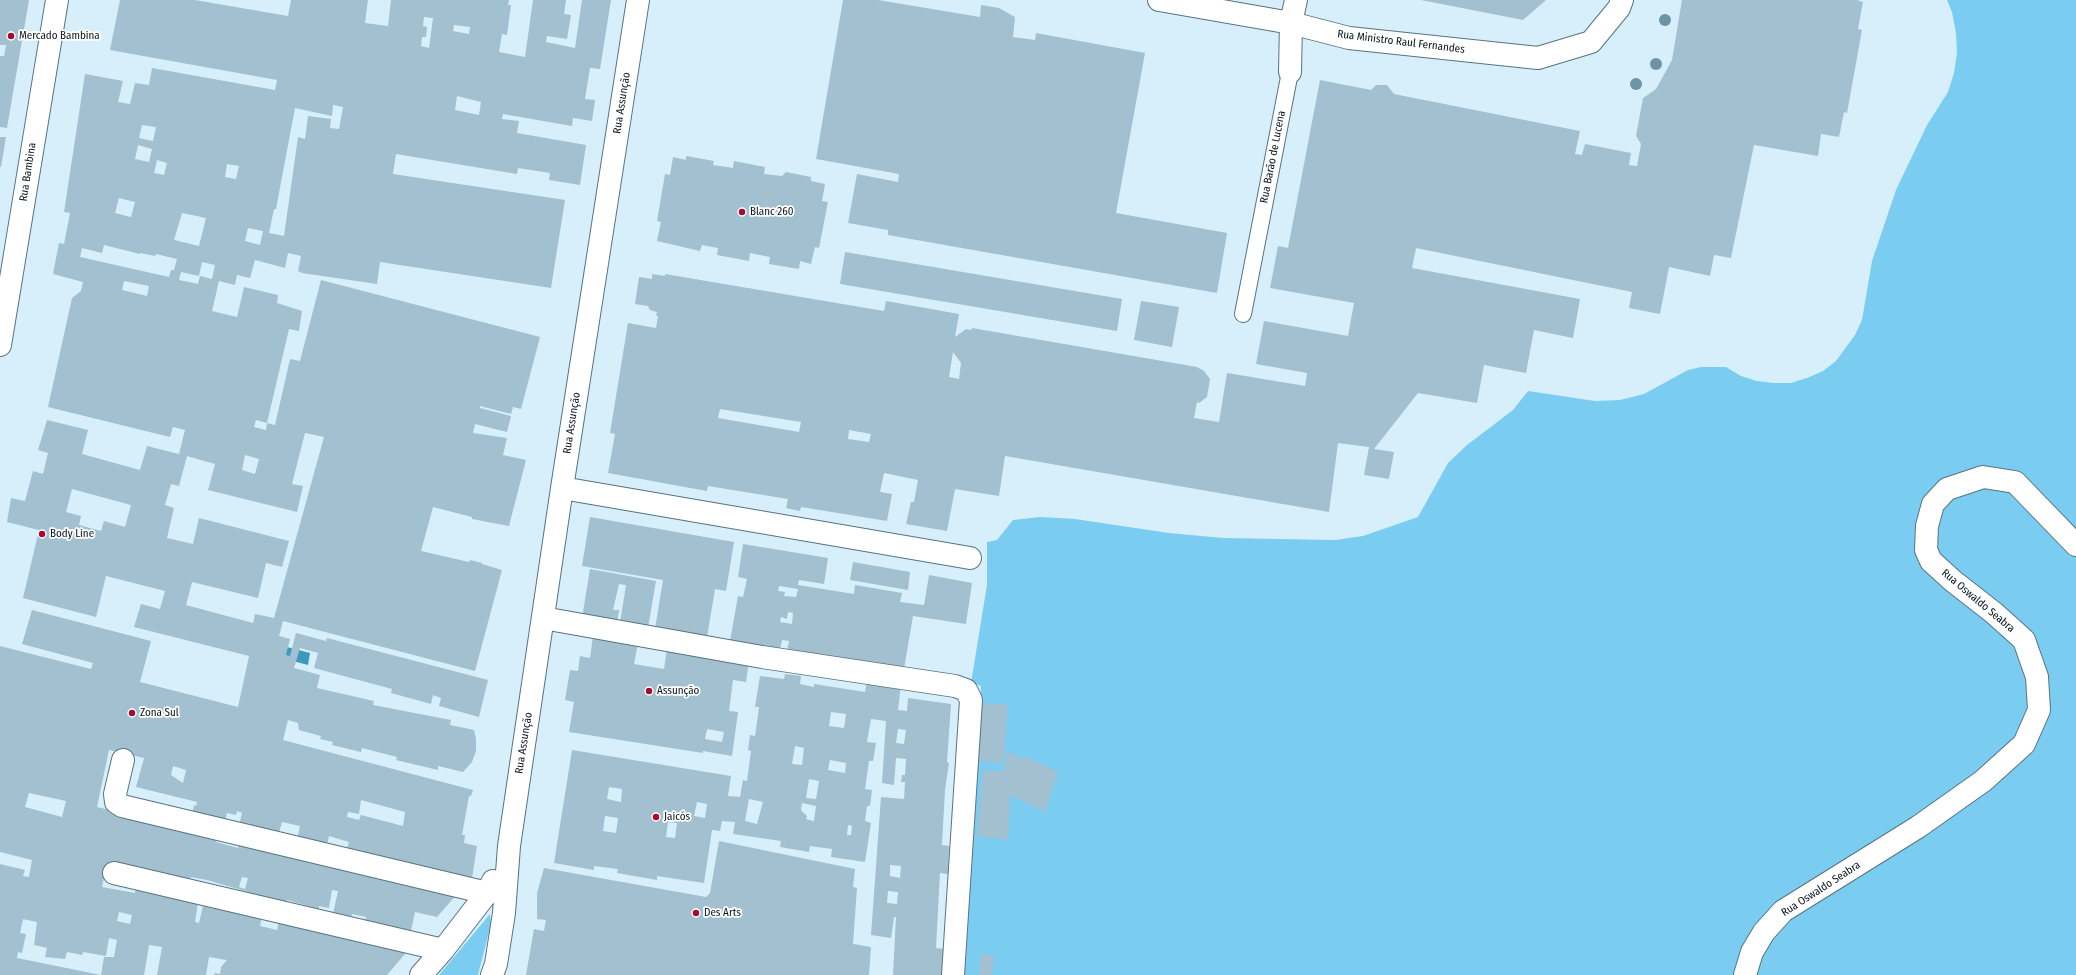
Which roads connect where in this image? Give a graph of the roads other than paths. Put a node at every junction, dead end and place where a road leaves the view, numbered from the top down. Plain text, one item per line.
1 (57, 0) edge
2 (638, 0) edge
3 (1159, 0) edge
4 (1296, 0) edge
5 (1622, 0) edge
6 (1291, 23) junction
7 (1290, 72) joint
8 (6, 273) edge
9 (1243, 314) dead end
10 (0, 345) edge
11 (562, 488) junction
12 (2076, 545) edge
13 (970, 558) dead end
14 (543, 618) junction
15 (123, 760) dead end
16 (509, 846) junction
17 (114, 873) dead end
18 (487, 893) junction
19 (443, 950) junction
20 (421, 975) edge
21 (492, 975) edge
22 (953, 975) edge
23 (1744, 975) edge

1 - 8 street, Rua Bambina
2 - 11 street, Rua Assunção
3 - 6 street, Rua Ministro Raul Fernandes
4 - 6 street, Rua Barão de Lucena
5 - 6 street, Rua Ministro Raul Fernandes
6 - 7 street, Rua Barão de Lucena
7 - 9 lane, Rua Barão de Lucena
8 - 10 street, Rua Bambina
11 - 13 street
11 - 14 street, Rua Assunção
12 - 23 street, Rua Oswaldo Seabra
14 - 16 street, Rua Assunção
14 - 22 street
15 - 18 street
16 - 18 street, Rua Assunção
16 - 21 street, Rua Assunção
17 - 19 street
18 - 19 street, Rua Assunção
19 - 20 street, Rua Assunção

